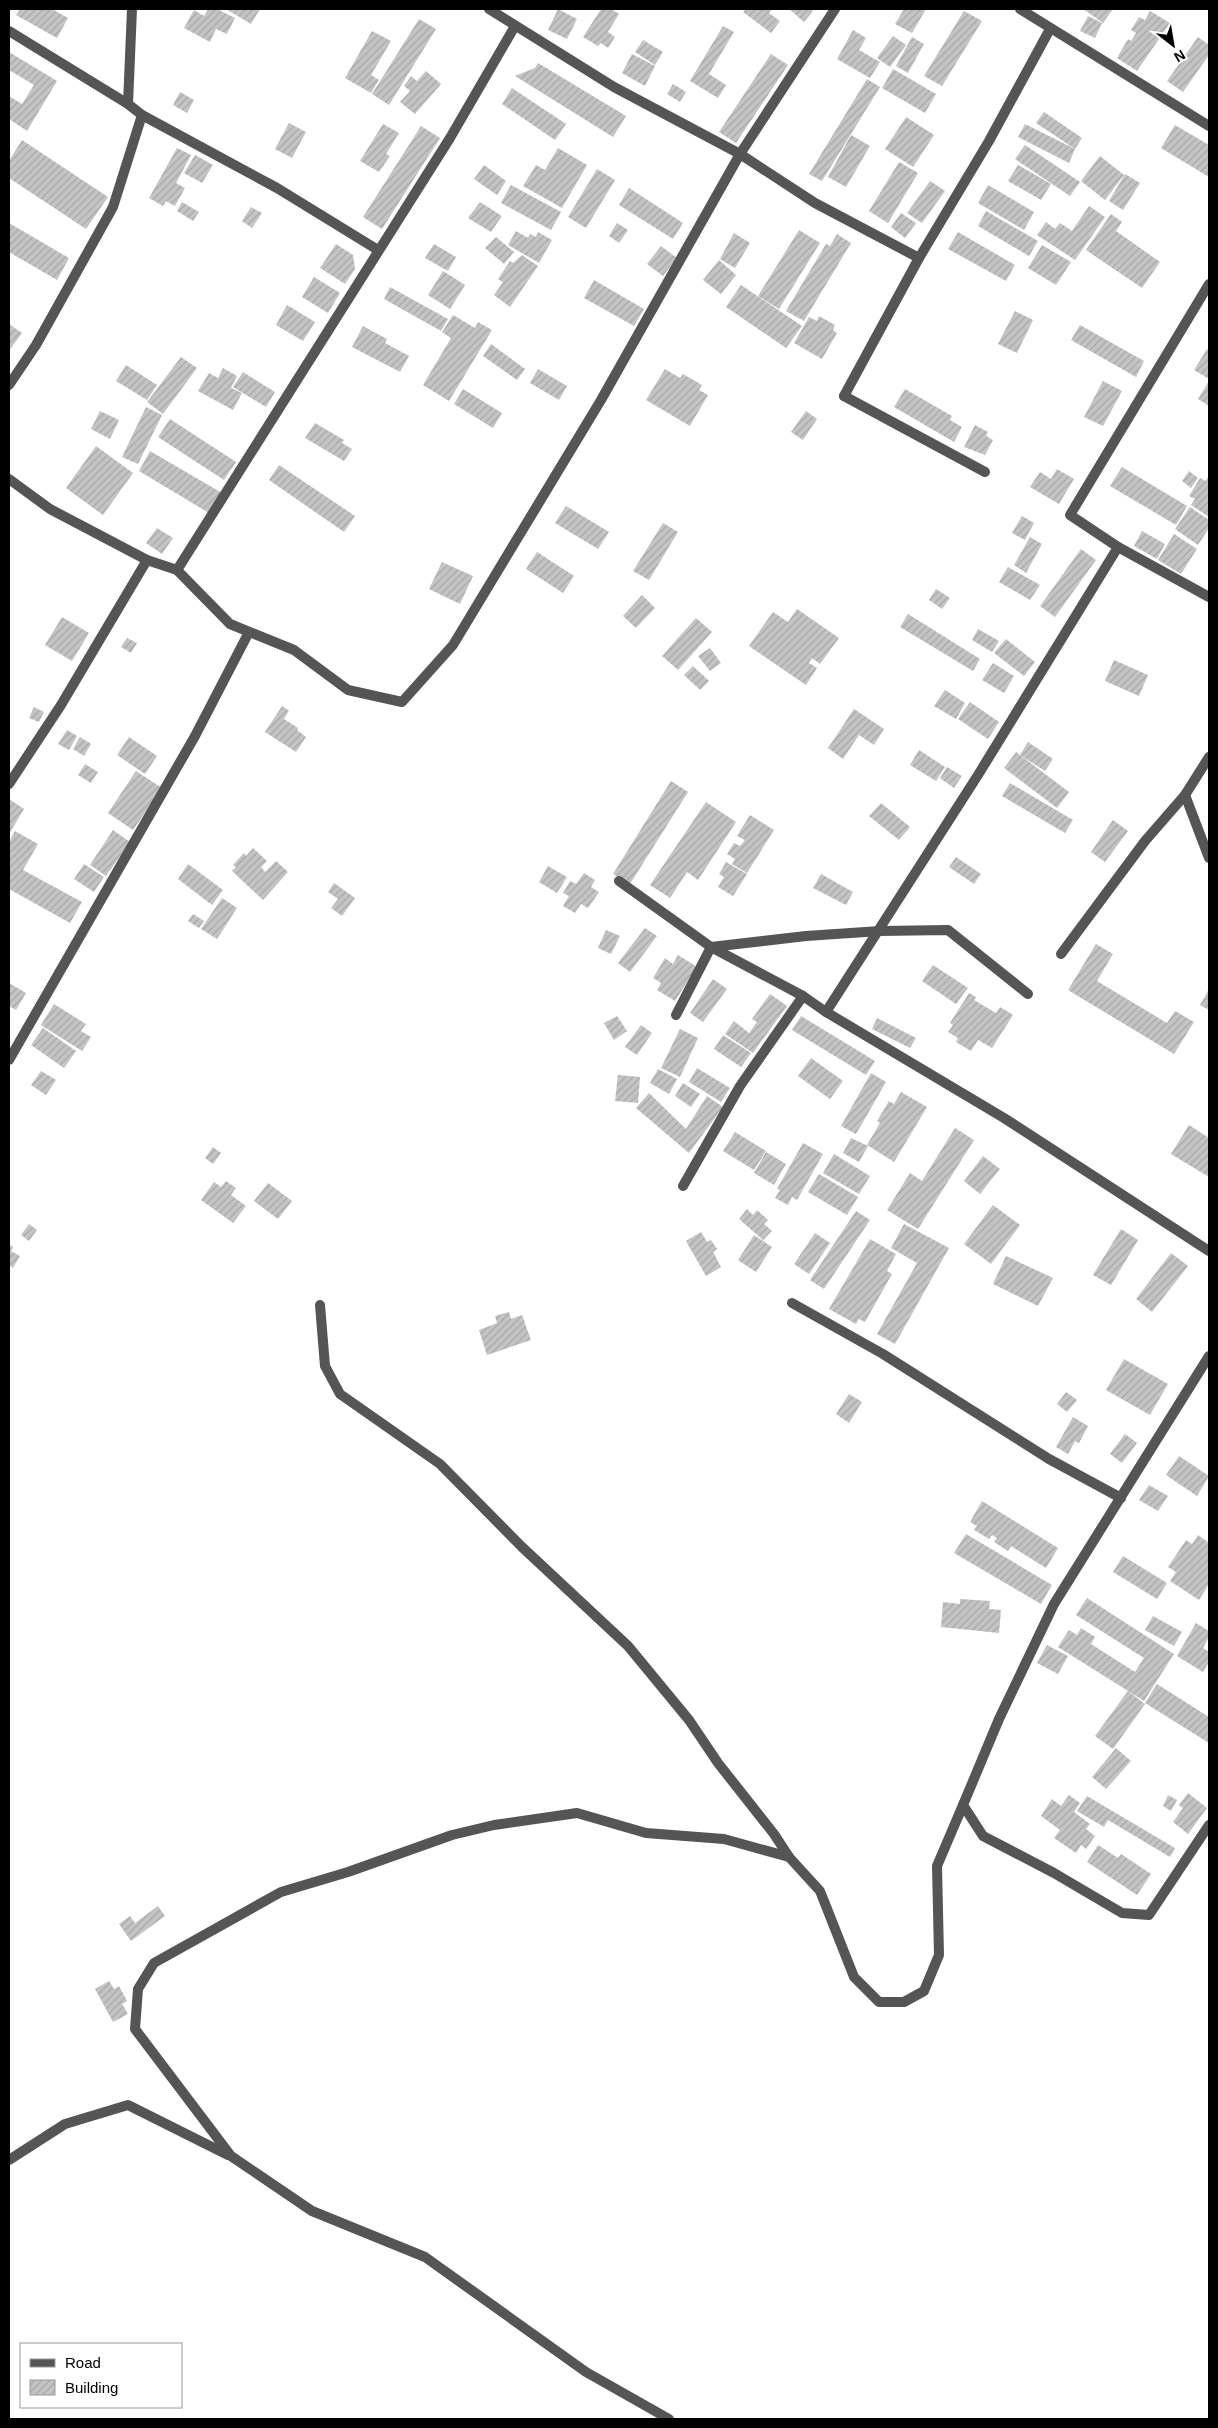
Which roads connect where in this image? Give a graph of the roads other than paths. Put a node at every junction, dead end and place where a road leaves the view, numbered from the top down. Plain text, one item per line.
1 (132, 9) edge
2 (489, 9) edge
3 (835, 9) edge
4 (1020, 9) edge
5 (516, 26) junction
6 (1050, 29) junction
7 (9, 31) edge
8 (128, 104) junction
9 (142, 115) junction
10 (1209, 126) edge
11 (740, 154) junction
12 (378, 250) junction
13 (919, 258) junction
14 (1209, 284) edge
15 (1206, 297) edge
16 (9, 385) edge
17 (985, 472) dead end
18 (9, 479) edge
19 (1118, 547) junction
20 (147, 560) junction
21 (177, 570) junction
22 (1209, 597) edge
23 (249, 632) junction
24 (1209, 757) edge
25 (9, 784) edge
26 (1185, 795) junction
27 (1209, 858) edge
28 (619, 881) dead end
29 (880, 931) junction
30 (712, 947) junction
31 (1061, 954) dead end
32 (1028, 994) dead end
33 (803, 996) junction
34 (826, 1012) junction
35 (676, 1015) dead end
36 (9, 1060) edge
37 (683, 1186) dead end
38 (1209, 1251) edge
39 (792, 1303) dead end
40 (320, 1305) dead end
41 (1209, 1356) edge
42 (1121, 1498) junction
43 (963, 1805) junction
44 (1209, 1825) edge
45 (789, 1857) junction
46 (231, 2156) junction
47 (9, 2160) edge
48 (669, 2419) edge

1 - 8 street
2 - 5 street
3 - 11 street
4 - 6 street
5 - 11 street
5 - 12 street
6 - 10 street
6 - 13 street
7 - 8 street
8 - 9 street
9 - 12 street
9 - 16 street
11 - 13 street
11 - 23 street
12 - 21 street
13 - 17 street
14 - 15 street
15 - 19 street
18 - 20 street
19 - 22 street
19 - 29 street
20 - 21 street
20 - 25 street
21 - 23 street
23 - 36 street
24 - 26 street
26 - 27 street
26 - 31 street
28 - 30 street
29 - 30 street
29 - 32 street
29 - 34 street
30 - 33 street
30 - 35 street
33 - 34 street
33 - 37 street
34 - 38 street
39 - 42 street
40 - 45 street
41 - 42 street
42 - 43 street
43 - 44 street
43 - 45 street
45 - 46 street
46 - 47 street
46 - 48 street

